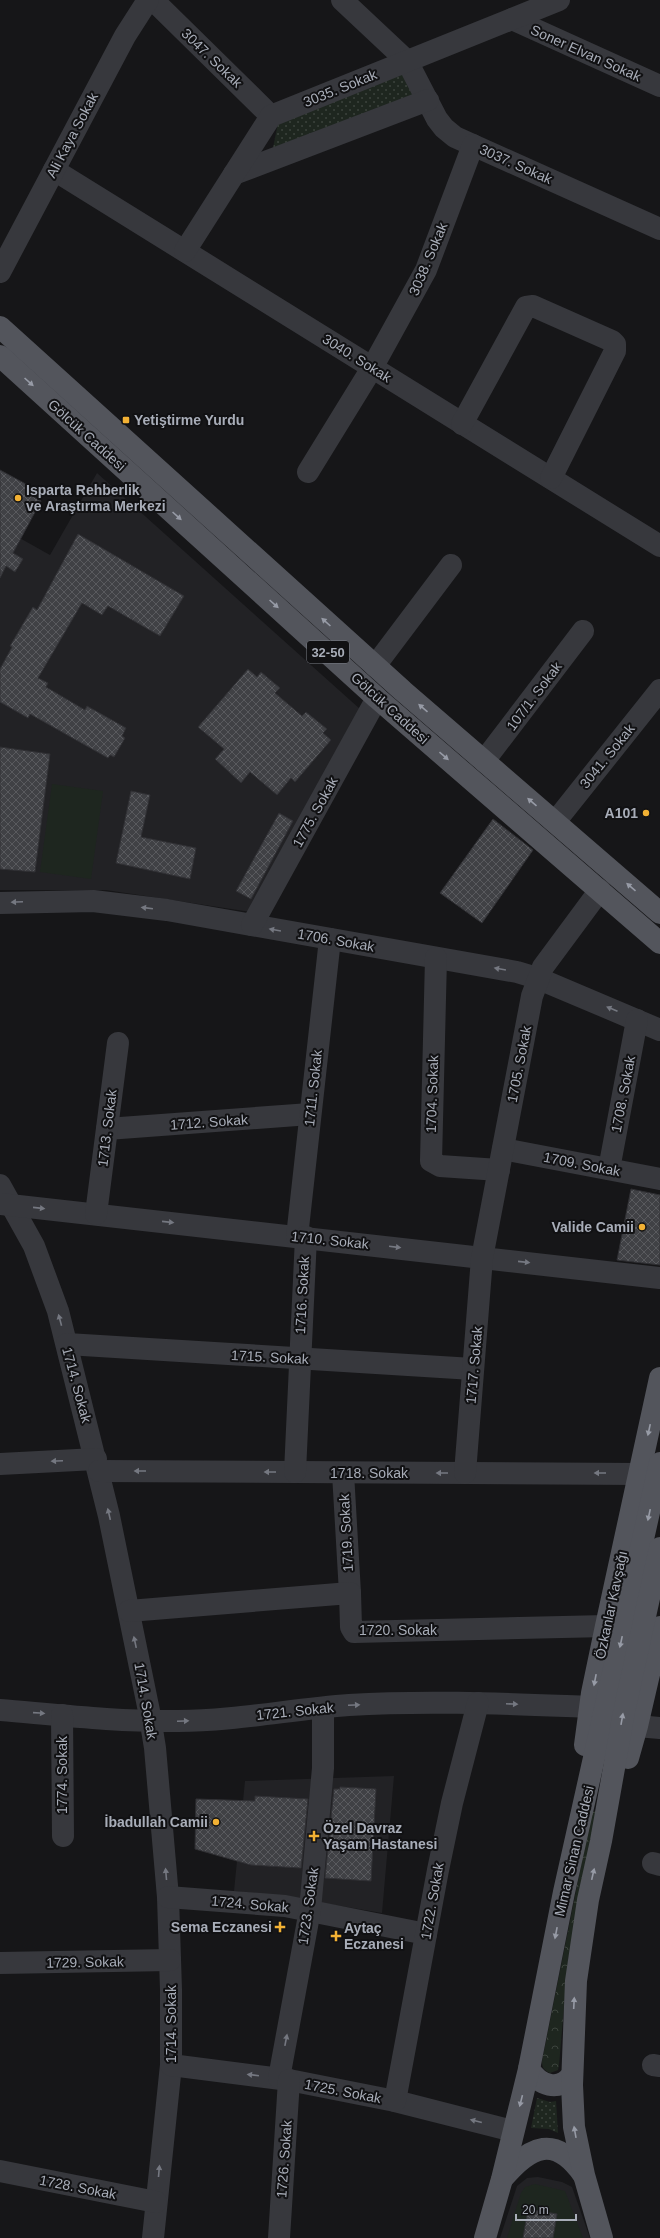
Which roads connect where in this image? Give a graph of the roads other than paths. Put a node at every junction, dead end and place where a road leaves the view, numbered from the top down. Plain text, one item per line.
1 (148, 0) edge
2 (153, 0) edge
3 (342, 0) edge
4 (559, 0) edge
5 (512, 19) junction
6 (408, 61) junction
7 (660, 86) edge
8 (428, 100) junction
9 (271, 116) junction
10 (473, 145) junction
11 (54, 170) junction
12 (234, 174) junction
13 (660, 229) edge
14 (185, 251) junction
15 (0, 272) edge
16 (0, 327) edge
17 (0, 356) edge
18 (372, 368) junction
19 (462, 424) junction
20 (308, 472) dead end
21 (551, 478) junction
22 (660, 546) edge
23 (451, 565) dead end
24 (583, 631) dead end
25 (375, 666) junction
26 (660, 690) edge
27 (377, 698) junction
28 (484, 761) junction
29 (555, 822) junction
30 (600, 890) junction
31 (0, 903) edge
32 (660, 913) edge
33 (252, 926) junction
34 (330, 939) junction
35 (660, 943) edge
36 (436, 958) junction
37 (538, 978) junction
38 (637, 1020) junction
39 (660, 1030) edge
40 (118, 1043) dead end
41 (310, 1114) junction
42 (107, 1129) junction
43 (501, 1159) junction
44 (609, 1168) junction
45 (660, 1179) edge
46 (0, 1185) edge
47 (6, 1204) edge
48 (96, 1214) junction
49 (301, 1237) junction
50 (482, 1258) junction
51 (660, 1278) edge
52 (67, 1344) junction
53 (299, 1358) junction
54 (473, 1369) junction
55 (660, 1378) edge
56 (660, 1463) edge
57 (0, 1464) edge
58 (97, 1465) junction
59 (295, 1472) junction
60 (343, 1473) junction
61 (465, 1473) junction
62 (639, 1474) junction
63 (660, 1548) edge
64 (350, 1593) junction
65 (129, 1611) junction
66 (606, 1626) junction
67 (660, 1627) edge
68 (478, 1703) junction
69 (590, 1707) junction
70 (323, 1708) junction
71 (0, 1710) edge
72 (62, 1715) junction
73 (151, 1721) junction
74 (637, 1726) junction
75 (660, 1728) edge
76 (577, 1835) junction
77 (63, 1836) dead end
78 (601, 1841) junction
79 (168, 1897) junction
80 (310, 1910) junction
81 (426, 1934) junction
82 (170, 1960) junction
83 (0, 1963) edge
84 (171, 2065) junction
85 (529, 2069) junction
86 (572, 2075) junction
87 (284, 2079) junction
88 (395, 2101) junction
89 (513, 2131) junction
90 (539, 2149) junction
91 (0, 2171) edge
92 (584, 2175) junction
93 (502, 2179) junction
94 (156, 2202) junction
95 (153, 2238) edge
96 (279, 2238) edge
97 (485, 2238) edge
98 (602, 2238) edge

1 - 11 street, Ali Kaya Sokak
2 - 9 street, 3047. Sokak
3 - 6 street
4 - 5 street, 3035. Sokak
5 - 6 street, 3035. Sokak
5 - 7 street, Soner Elvan Sokak
6 - 8 street, 3037. Sokak
6 - 9 street, 3035. Sokak
8 - 10 street, 3037. Sokak
8 - 12 street
9 - 12 street
10 - 13 street, 3037. Sokak
10 - 18 street, 3038. Sokak
11 - 14 street, 3040. Sokak
11 - 15 street, Ali Kaya Sokak
12 - 14 street
14 - 18 street, 3040. Sokak
25 -> 16 main road, Gölcük Caddesi / 32-50
17 -> 27 main road, Gölcük Caddesi / 32-50
18 - 19 street, 3040. Sokak
18 - 20 street, 3038. Sokak
19 - 21 street, 3040. Sokak
19 - 21 street
21 - 22 street, 3040. Sokak
23 - 25 street
24 - 28 street, 107/1. Sokak
28 -> 25 main road, Gölcük Caddesi / 32-50
26 - 29 street, 3041. Sokak
27 -> 30 main road, Gölcük Caddesi / 32-50
27 - 33 street, 1775. Sokak
29 -> 28 main road, Gölcük Caddesi / 32-50
32 -> 29 main road, Gölcük Caddesi / 32-50
30 - 35 main road, Gölcük Caddesi / 32-50
30 - 37 street, 1705. Sokak
33 -> 31 street, 1706. Sokak
34 -> 33 street, 1706. Sokak
34 - 36 street, 1706. Sokak
34 - 41 street, 1711. Sokak
37 -> 36 street, 1706. Sokak
36 - 43 street, 1704. Sokak
38 -> 37 street, 1706. Sokak
37 - 43 street, 1705. Sokak
38 - 39 street, 1706. Sokak
38 - 44 street, 1708. Sokak
40 - 42 street, 1713. Sokak
41 - 42 street, 1712. Sokak
41 - 49 street, 1711. Sokak
42 - 48 street, 1713. Sokak
43 - 44 street, 1709. Sokak
43 - 50 street, 1705. Sokak
44 - 45 street, 1709. Sokak
46 - 47 street, 1714. Sokak
47 -> 48 street, 1710. Sokak
52 -> 47 street, 1714. Sokak
48 -> 49 street, 1710. Sokak
49 -> 50 street, 1710. Sokak
49 - 53 street, 1716. Sokak
50 -> 51 street, 1710. Sokak
50 - 54 street, 1717. Sokak
52 - 53 street, 1715. Sokak
52 - 58 street, 1714. Sokak
53 - 54 street, 1715. Sokak
53 - 59 street, 1716. Sokak
54 - 61 street, 1717. Sokak
55 -> 62 main road, Özkanlar Kavşağı
56 -> 76 main road, Mimar Sinan Caddesi
58 -> 57 street, 1718. Sokak
59 -> 58 street, 1718. Sokak
65 -> 58 street, 1714. Sokak
59 - 60 street, 1718. Sokak
61 -> 60 street, 1718. Sokak
60 - 64 street, 1719. Sokak
62 -> 61 street, 1718. Sokak
62 - 66 main road, Özkanlar Kavşağı
78 -> 63 main road, Mimar Sinan Caddesi
64 - 65 street
64 - 66 street, 1720. Sokak
73 -> 65 street, 1714. Sokak
66 -> 69 main road, Özkanlar Kavşağı
67 - 74 main road
68 -> 69 street, 1721. Sokak
70 -> 68 street, 1721. Sokak
68 - 81 street, 1722. Sokak
69 - 76 main road, Özkanlar Kavşağı
73 -> 70 street, 1721. Sokak
70 - 80 street, 1723. Sokak
71 -> 72 street, 1721. Sokak
72 - 73 street, 1721. Sokak
72 - 77 street, 1774. Sokak
79 -> 73 street, 1714. Sokak
74 - 75 street
74 - 78 main road
76 -> 85 main road, Mimar Sinan Caddesi
86 -> 78 main road, Mimar Sinan Caddesi
79 - 80 street, 1724. Sokak
79 - 82 street, 1714. Sokak
80 - 81 street, 1724. Sokak
87 -> 80 street, 1723. Sokak
81 - 88 street, 1722. Sokak
82 - 83 street, 1729. Sokak
82 - 84 street, 1714. Sokak
87 -> 84 street, 1725. Sokak
94 -> 84 street, 1714. Sokak
85 - 86 main road
85 -> 89 main road, Mimar Sinan Caddesi
92 -> 86 main road, Mimar Sinan Caddesi
87 - 88 street, 1725. Sokak
87 - 96 street, 1726. Sokak
89 -> 88 street, 1725. Sokak
89 - 90 main road
89 - 93 main road, Mimar Sinan Caddesi
90 - 92 main road
90 - 93 main road
91 - 94 street, 1728. Sokak
92 - 98 main road, Mimar Sinan Caddesi
93 - 97 main road, Mimar Sinan Caddesi
94 - 95 street, 1714. Sokak

